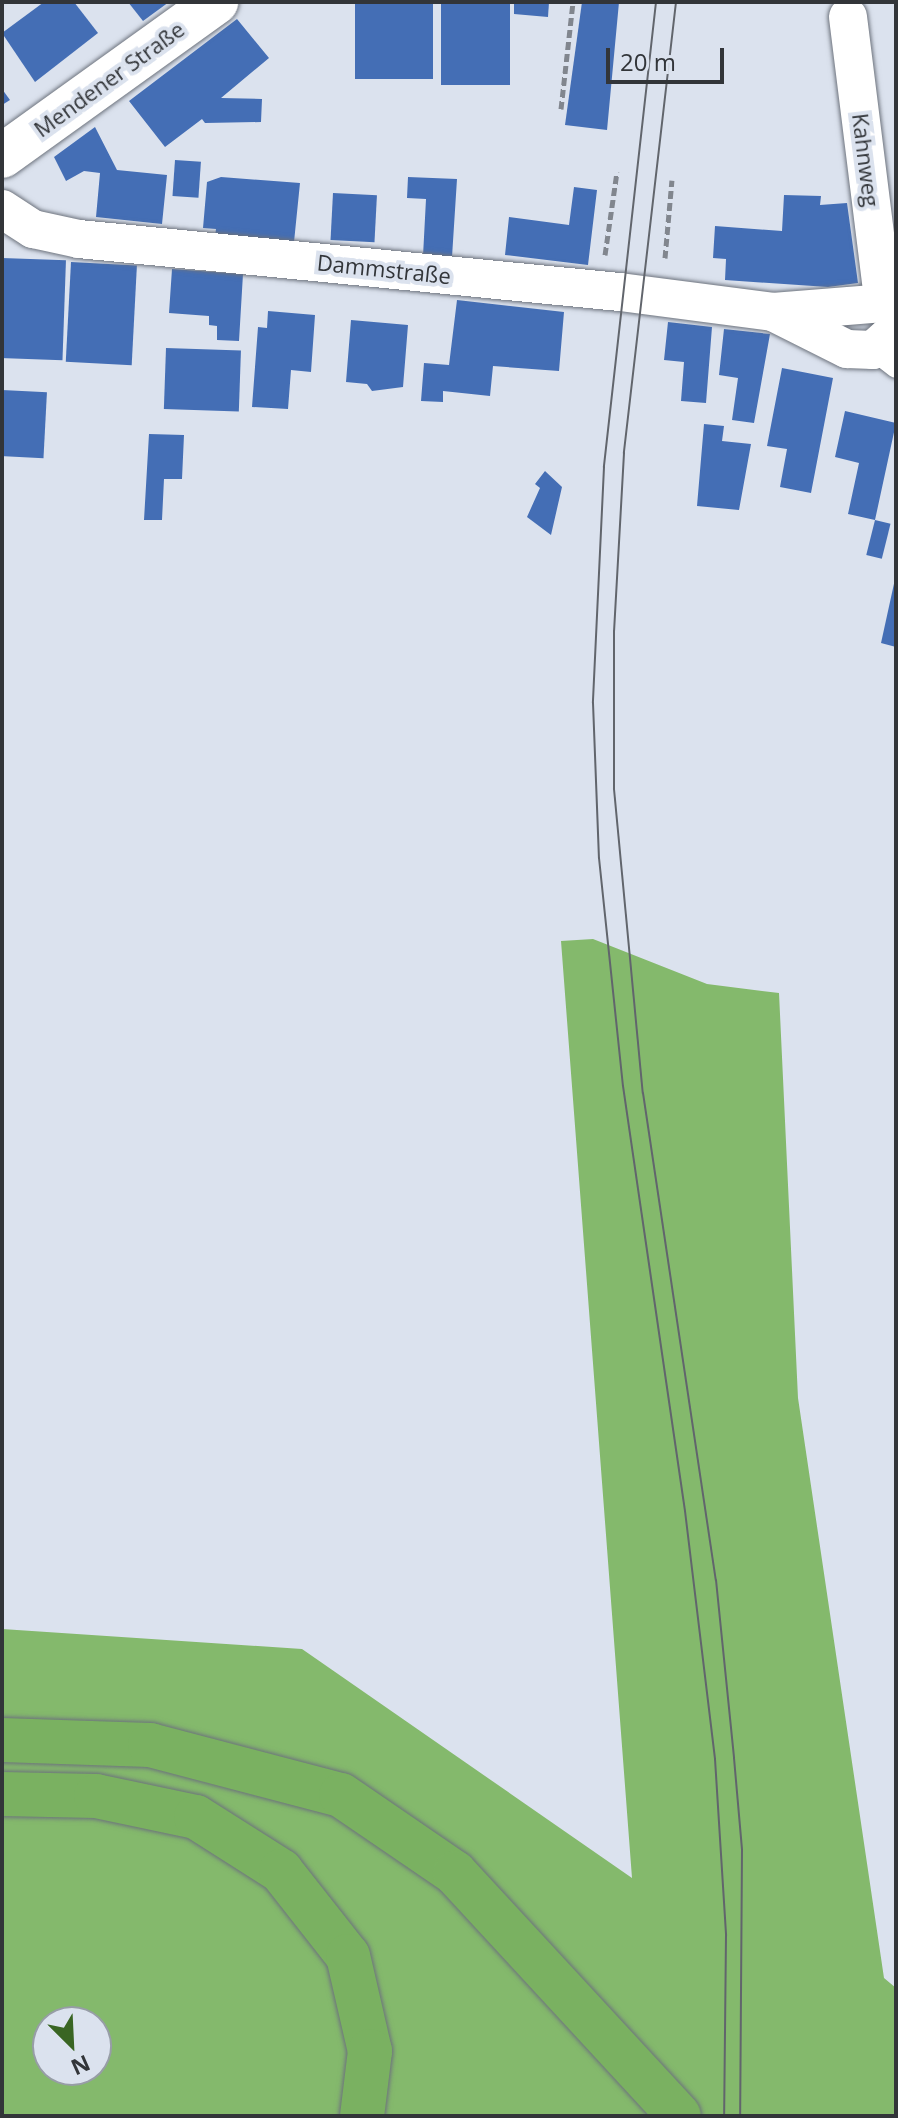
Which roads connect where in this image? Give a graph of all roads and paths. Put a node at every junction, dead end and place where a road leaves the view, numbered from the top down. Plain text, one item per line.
1 (216, 2) edge
2 (573, 2) edge
3 (846, 9) edge
4 (561, 109) dead end
5 (2, 156) edge
6 (617, 172) dead end
7 (672, 180) dead end
8 (2, 209) edge
9 (603, 269) dead end
10 (664, 272) dead end
11 (889, 330) edge
12 (2, 1740) edge
13 (2, 1794) edge
14 (362, 2116) edge
15 (679, 2116) edge

1 - 5 street, Mendener Straße
2 - 4 path
3 - 11 street, Kahnweg
6 - 9 path
7 - 10 path
8 - 11 street, Dammstraße
12 - 15 highway
13 - 14 highway

